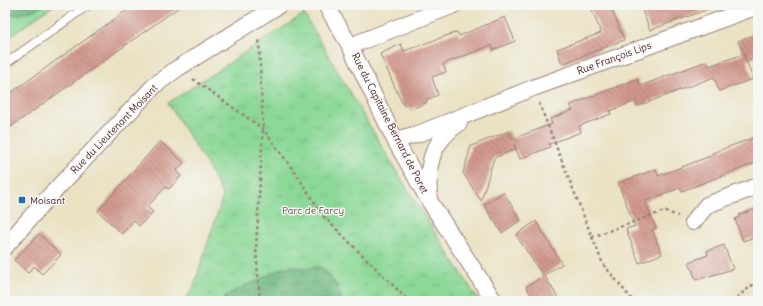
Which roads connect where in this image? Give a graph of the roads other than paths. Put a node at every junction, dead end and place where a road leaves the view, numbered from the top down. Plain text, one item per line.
1 (88, 5) edge
2 (279, 5) edge
3 (326, 5) edge
4 (454, 5) edge
5 (758, 6) edge
6 (350, 46) junction
7 (5, 64) edge
8 (471, 113) junction
9 (396, 140) junction
10 (758, 186) edge
11 (430, 202) junction
12 (693, 222) road end
13 (6, 241) edge
14 (494, 301) edge

1 - 7 lane
2 - 13 street, Rue du Lieutenant Moisant
3 - 6 street, Rue du Capitaine Bernard de Poret
4 - 6 street
5 - 8 street, Rue François Lips
6 - 9 street, Rue du Capitaine Bernard de Poret
8 - 9 street, Rue François Lips
8 - 11 street, Rue François Lips
9 - 11 street, Rue du Capitaine Bernard de Poret
10 - 12 street
11 - 14 street, Rue du Capitaine Bernard de Poret

